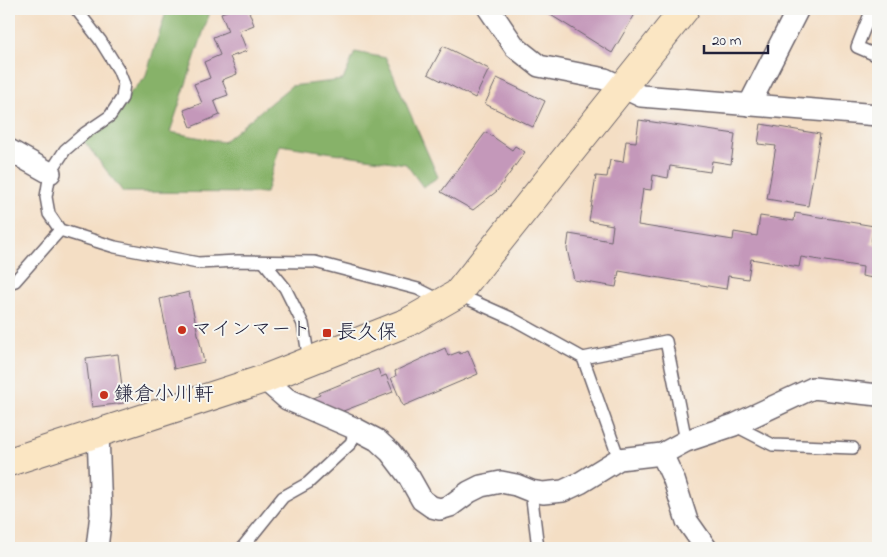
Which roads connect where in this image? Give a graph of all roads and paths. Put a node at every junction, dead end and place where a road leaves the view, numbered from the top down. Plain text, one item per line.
1 (76, 9) edge
2 (489, 9) edge
3 (685, 9) edge
4 (798, 9) edge
5 (872, 9) edge
6 (878, 56) edge
7 (622, 88) junction
8 (749, 105) junction
9 (878, 115) edge
10 (9, 150) edge
11 (50, 173) junction
12 (60, 230) junction
13 (264, 262) junction
14 (9, 283) edge
15 (450, 298) junction
16 (583, 358) junction
17 (309, 360) junction
18 (264, 379) junction
19 (878, 394) edge
20 (734, 425) junction
21 (356, 429) junction
22 (98, 434) junction
23 (686, 441) junction
24 (853, 448) dead end
25 (662, 454) junction
26 (620, 459) junction
27 (9, 462) edge
28 (531, 492) junction
29 (97, 548) edge
30 (242, 548) edge
31 (538, 548) edge
32 (706, 548) edge

1 - 11 lane
2 - 7 street
3 - 7 street
4 - 8 street
5 - 6 lane
7 - 8 street
7 - 15 street
8 - 9 street
10 - 11 street
11 - 12 lane
12 - 13 lane
12 - 14 lane
13 - 15 lane
13 - 17 lane
15 - 16 lane
15 - 17 street
16 - 23 lane
16 - 26 lane
17 - 18 street
18 - 21 street
18 - 22 street
19 - 20 street
20 - 23 street
20 - 24 lane
21 - 28 street
21 - 30 lane
22 - 27 street
22 - 29 street
23 - 25 street
25 - 26 street
25 - 32 street
26 - 28 street
28 - 31 lane

